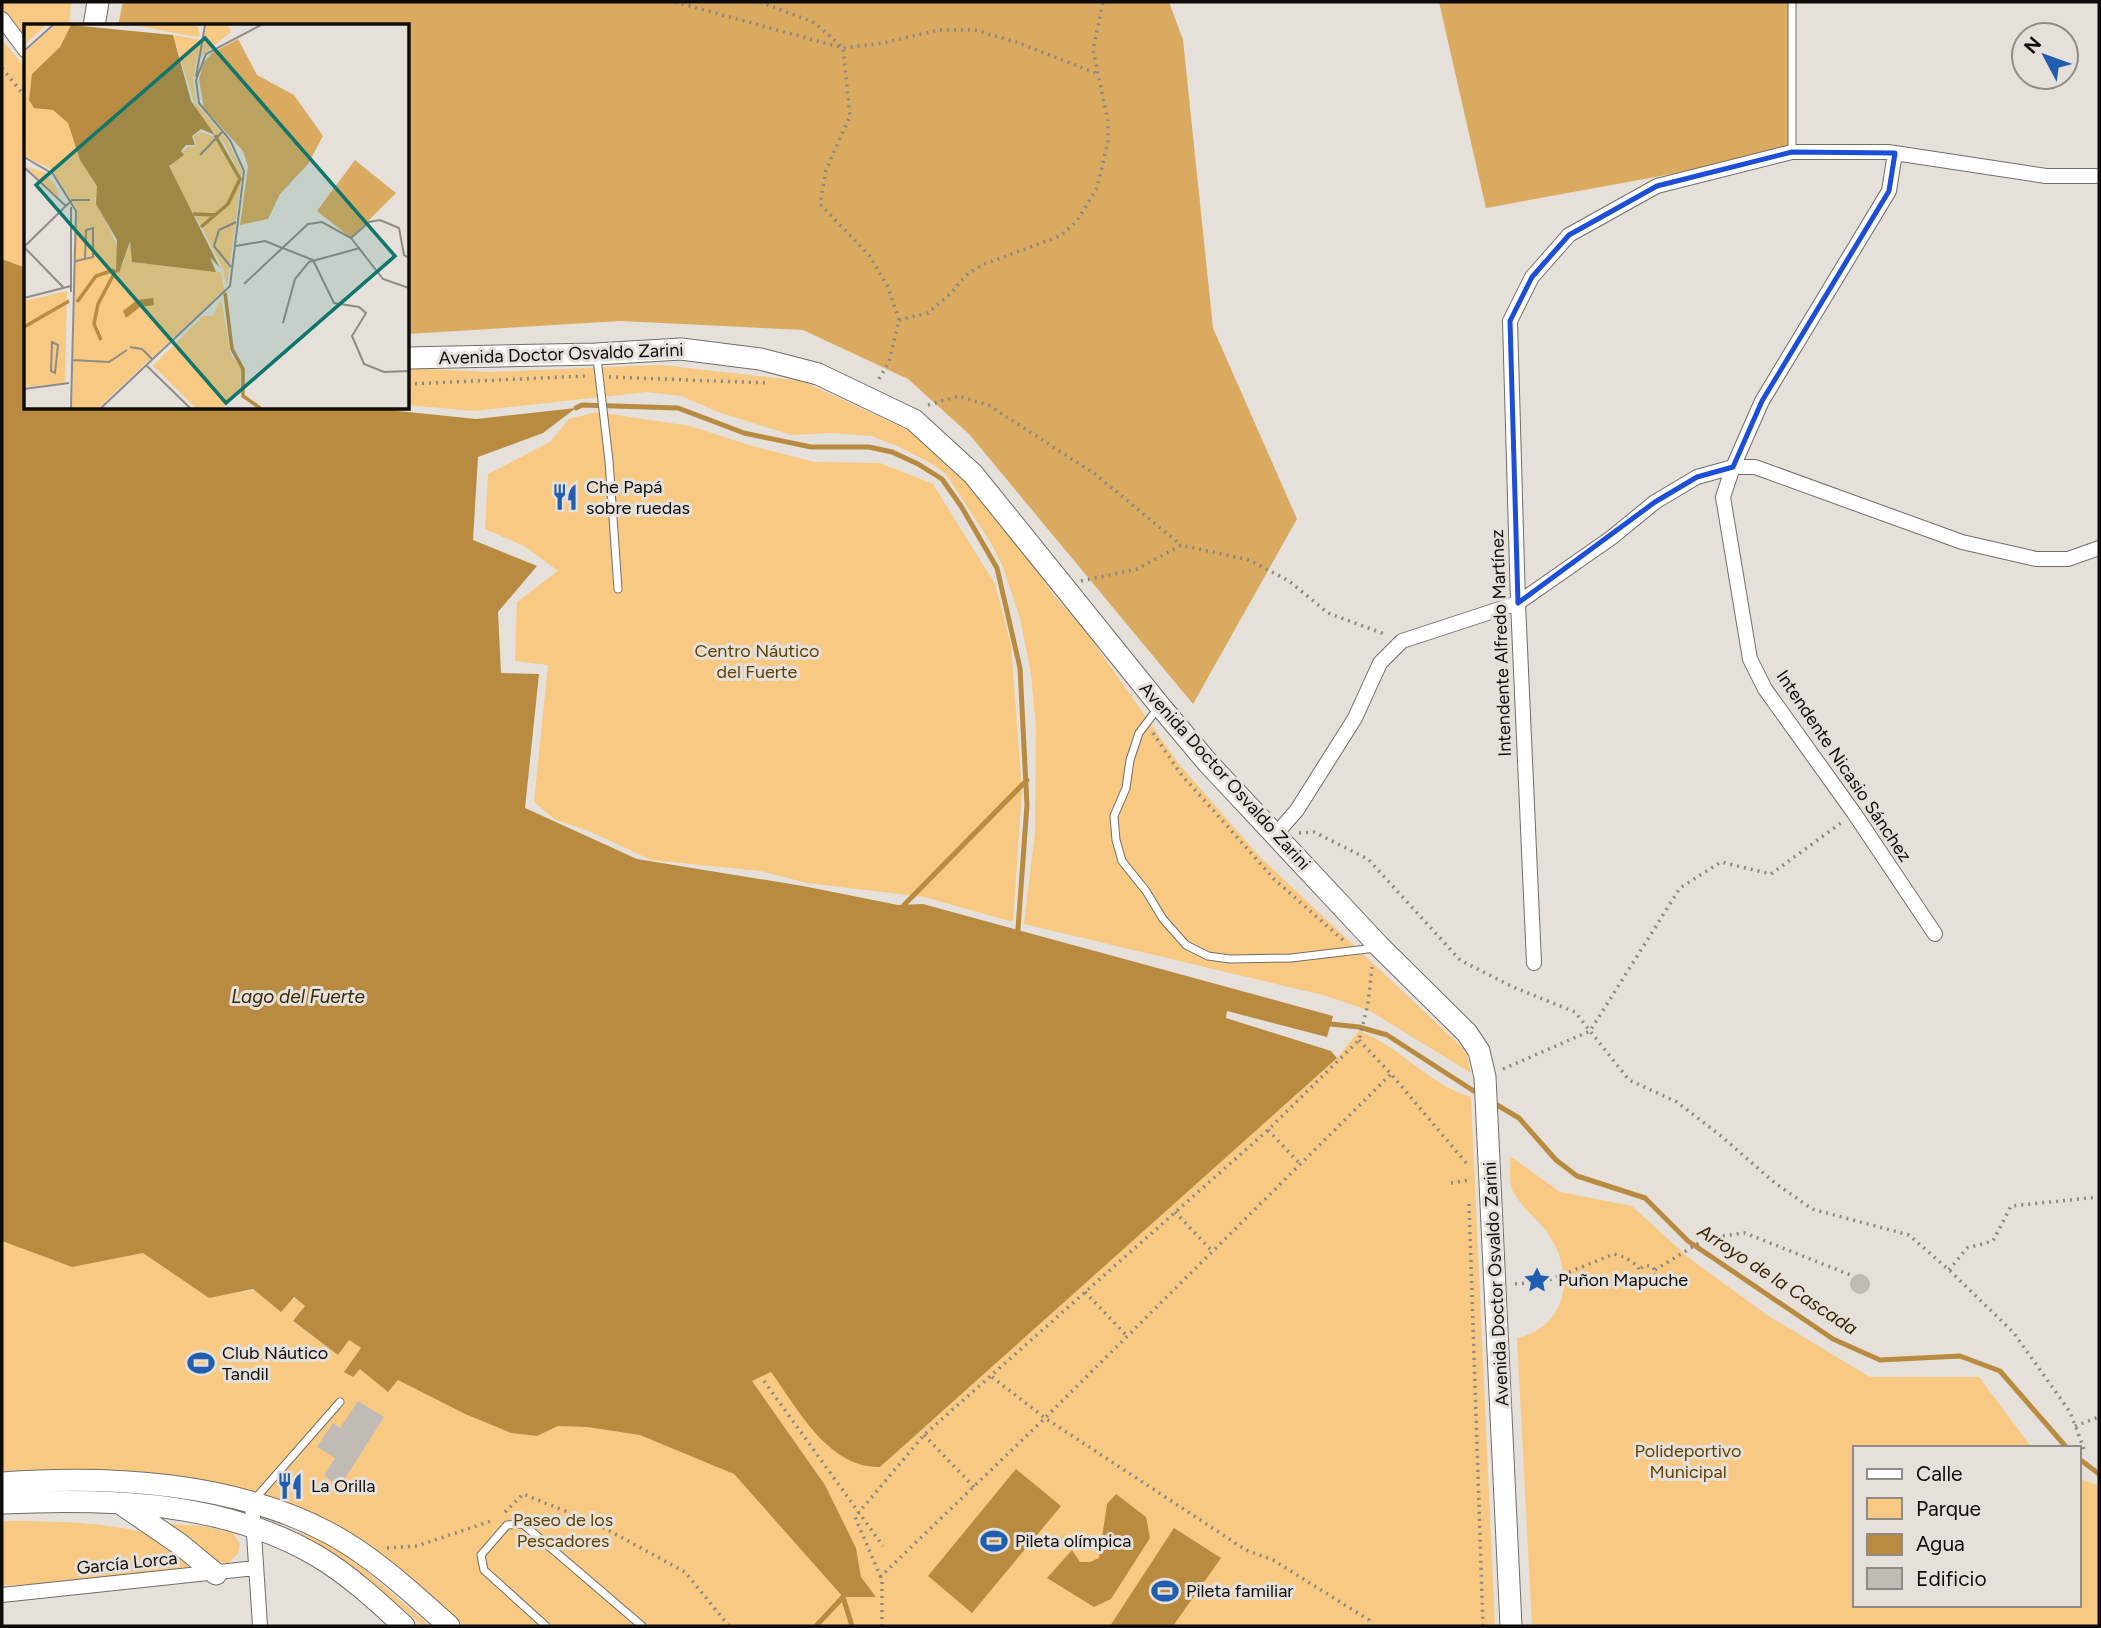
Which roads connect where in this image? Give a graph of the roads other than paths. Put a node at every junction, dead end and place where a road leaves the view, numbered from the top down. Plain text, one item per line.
1 (98, 2) edge
2 (1792, 2) edge
3 (2, 19) edge
4 (94, 24) edge
5 (24, 48) edge
6 (1792, 152) junction
7 (1895, 153) junction
8 (2099, 176) edge
9 (596, 354) junction
10 (410, 358) edge
11 (1733, 467) junction
12 (2099, 548) edge
13 (618, 589) dead end
14 (1518, 603) junction
15 (1160, 706) junction
16 (1276, 834) junction
17 (1935, 934) dead end
18 (1376, 957) junction
19 (1534, 963) dead end
20 (340, 1402) dead end
21 (2, 1483) edge
22 (120, 1502) junction
23 (2, 1503) edge
24 (252, 1503) junction
25 (253, 1527) junction
26 (256, 1568) junction
27 (216, 1574) junction
28 (2, 1595) edge
29 (260, 1626) edge
30 (404, 1626) edge
31 (449, 1626) edge
32 (546, 1626) edge
33 (642, 1626) edge
34 (1511, 1626) edge

1 - 4 main road
2 - 6 lane
3 - 5 street
6 - 7 street
6 - 14 street, Intendente Alfredo Martínez
7 - 8 street
7 - 11 street, Intendente Nicasio Sánchez
9 - 10 main road, Avenida Doctor Osvaldo Zarini
9 - 13 lane
9 - 15 main road, Avenida Doctor Osvaldo Zarini
11 - 12 street
11 - 14 street
11 - 17 street, Intendente Nicasio Sánchez
14 - 16 street
14 - 19 street, Intendente Alfredo Martínez
15 - 16 main road, Avenida Doctor Osvaldo Zarini
15 - 18 lane
16 - 18 main road, Avenida Doctor Osvaldo Zarini
18 - 34 main road, Avenida Doctor Osvaldo Zarini
20 - 24 lane
21 - 24 main road
22 - 23 main road
22 - 25 main road
22 - 27 main road
24 - 25 street
24 - 31 main road
25 - 26 street
25 - 30 main road
26 - 27 street, García Lorca
26 - 29 street
27 - 28 street, García Lorca
32 - 33 lane

